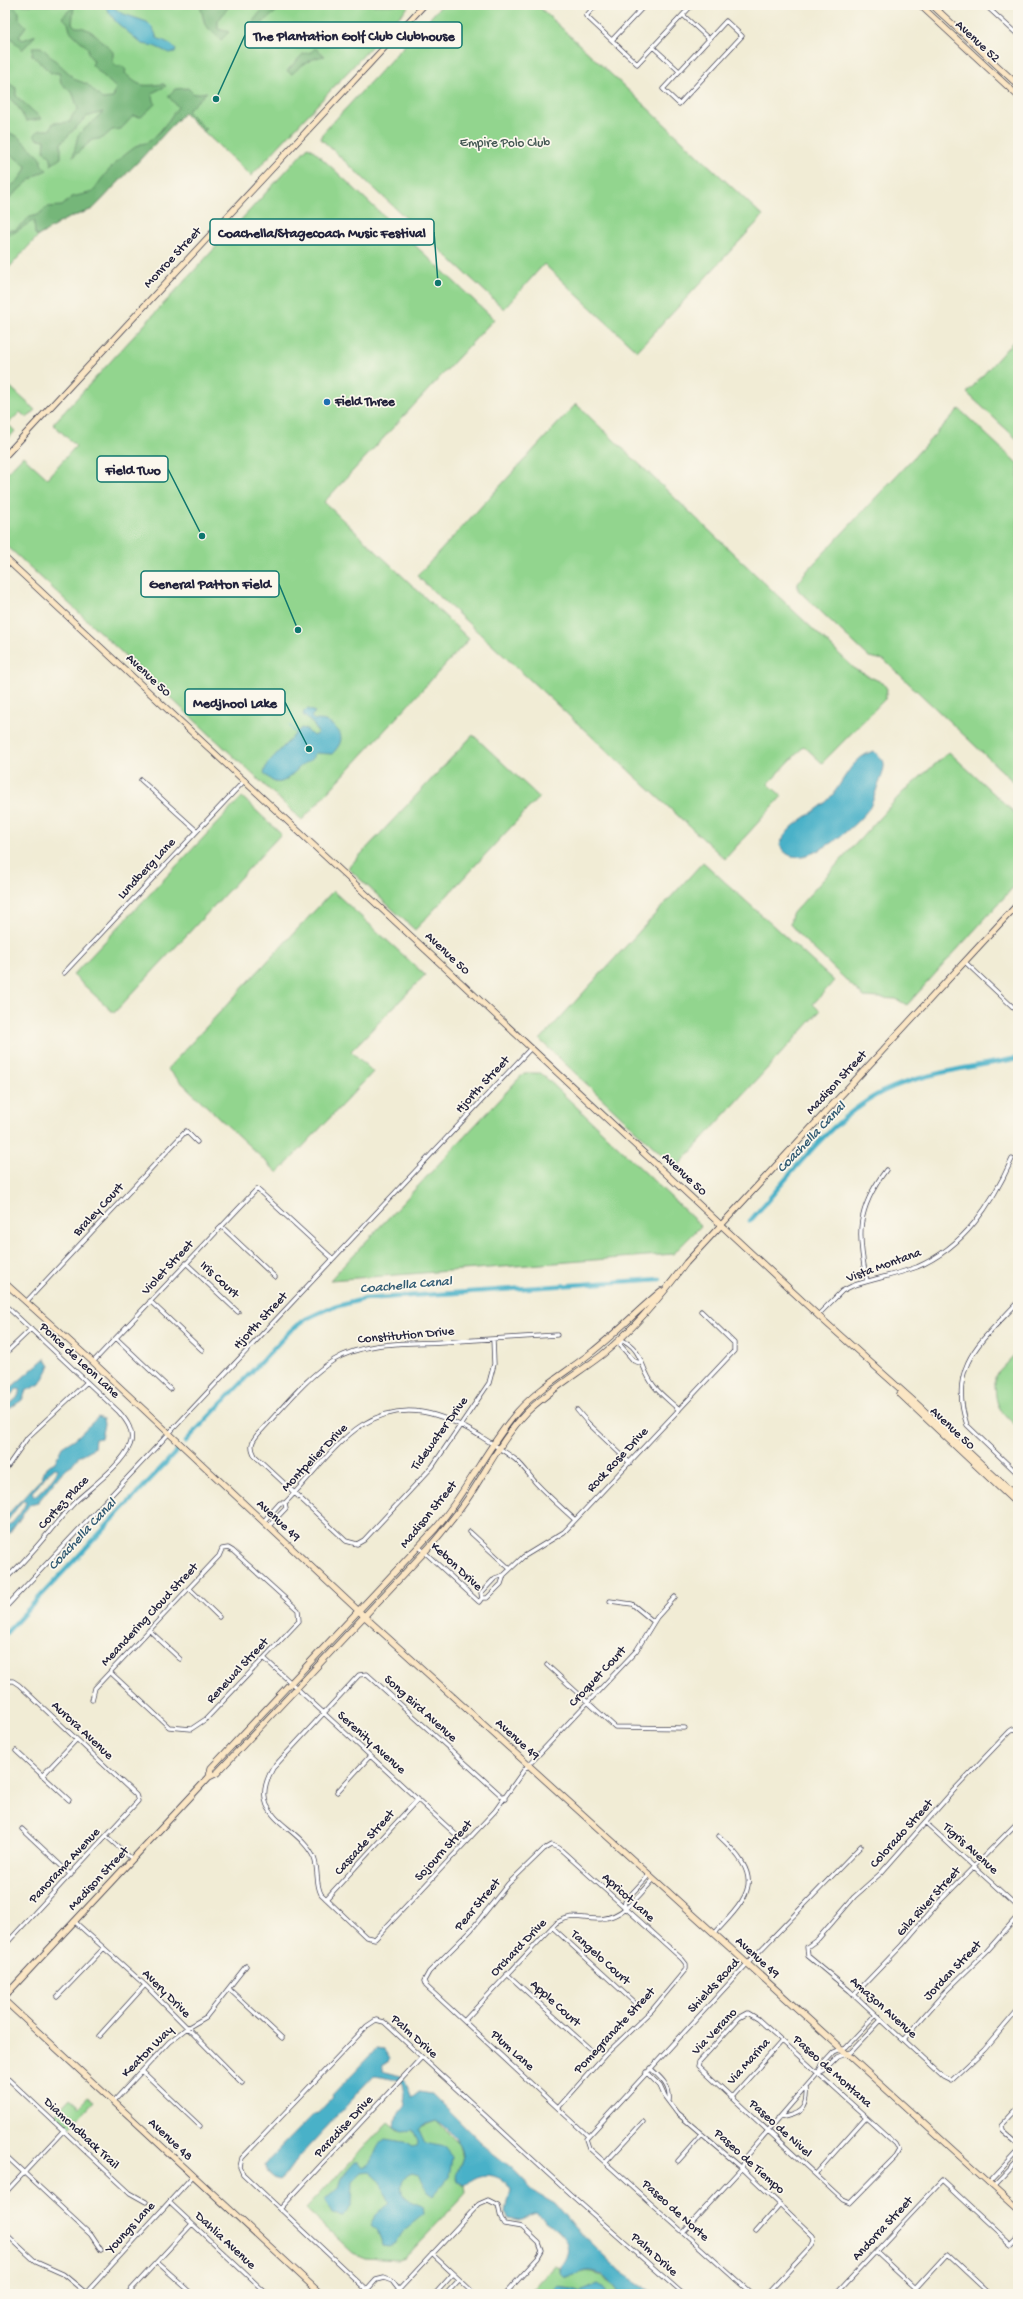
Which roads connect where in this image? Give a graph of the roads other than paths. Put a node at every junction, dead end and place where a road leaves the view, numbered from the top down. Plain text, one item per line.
1 (424, 5) edge
2 (596, 5) edge
3 (645, 5) edge
4 (692, 5) edge
5 (920, 5) edge
6 (932, 5) edge
7 (985, 5) edge
8 (683, 15) junction
9 (944, 27) junction
10 (1018, 36) edge
11 (709, 39) junction
12 (612, 40) junction
13 (653, 47) junction
14 (987, 56) junction
15 (679, 71) junction
16 (1018, 85) edge
17 (1018, 96) edge
18 (5, 456) edge
19 (5, 558) edge
20 (140, 780) dead end
21 (245, 780) junction
22 (197, 831) junction
23 (1018, 904) edge
24 (964, 962) junction
25 (64, 973) dead end
26 (1015, 1009) dead end
27 (532, 1048) junction
28 (197, 1142) dead end
29 (1012, 1159) dead end
30 (886, 1170) dead end
31 (221, 1226) junction
32 (722, 1226) junction
33 (332, 1258) junction
34 (186, 1263) junction
35 (275, 1277) dead end
36 (675, 1279) junction
37 (866, 1281) junction
38 (5, 1283) edge
39 (150, 1301) junction
40 (26, 1302) junction
41 (1018, 1302) edge
42 (5, 1305) edge
43 (238, 1312) dead end
44 (701, 1312) dead end
45 (818, 1315) junction
46 (31, 1330) junction
47 (557, 1335) dead end
48 (116, 1338) junction
49 (493, 1339) junction
50 (621, 1340) junction
51 (634, 1348) junction
52 (202, 1350) dead end
53 (627, 1353) junction
54 (5, 1354) edge
55 (93, 1362) junction
56 (640, 1363) junction
57 (874, 1367) junction
58 (87, 1382) junction
59 (170, 1389) dead end
60 (577, 1410) dead end
61 (679, 1410) junction
62 (460, 1424) junction
63 (170, 1434) junction
64 (131, 1437) joint
65 (493, 1444) junction
66 (499, 1448) junction
67 (630, 1463) junction
68 (5, 1470) edge
69 (1018, 1474) edge
70 (295, 1493) junction
71 (1018, 1498) edge
72 (285, 1503) junction
73 (1018, 1505) edge
74 (274, 1510) junction
75 (280, 1515) junction
76 (575, 1520) junction
77 (263, 1522) junction
78 (268, 1526) junction
79 (470, 1532) dead end
80 (419, 1547) junction
81 (424, 1551) junction
82 (510, 1569) junction
83 (504, 1575) junction
84 (5, 1579) edge
85 (189, 1588) junction
86 (675, 1597) dead end
87 (480, 1600) junction
88 (610, 1601) dead end
89 (5, 1608) edge
90 (358, 1610) junction
91 (364, 1616) junction
92 (219, 1617) dead end
93 (300, 1617) joint
94 (654, 1622) junction
95 (149, 1630) junction
96 (264, 1658) junction
97 (180, 1659) dead end
98 (547, 1665) dead end
99 (110, 1672) junction
100 (291, 1683) junction
101 (5, 1685) edge
102 (297, 1688) junction
103 (92, 1700) dead end
104 (589, 1702) junction
105 (324, 1713) junction
106 (686, 1728) dead end
107 (1018, 1730) edge
108 (76, 1740) junction
109 (16, 1751) dead end
110 (370, 1756) junction
111 (528, 1765) junction
112 (42, 1776) junction
113 (209, 1777) junction
114 (338, 1792) dead end
115 (418, 1799) junction
116 (505, 1799) junction
117 (69, 1800) dead end
118 (138, 1800) joint
119 (1018, 1822) edge
120 (926, 1823) junction
121 (22, 1829) dead end
122 (106, 1836) junction
123 (718, 1836) dead end
124 (465, 1843) junction
125 (551, 1845) joint
126 (861, 1846) dead end
127 (132, 1859) junction
128 (974, 1867) junction
129 (71, 1875) junction
130 (649, 1875) junction
131 (654, 1879) junction
132 (326, 1900) junction
133 (1018, 1907) edge
134 (624, 1908) junction
135 (1018, 1916) edge
136 (74, 1921) junction
137 (552, 1927) junction
138 (714, 1934) junction
139 (5, 1946) edge
140 (104, 1948) junction
141 (806, 1951) joint
142 (747, 1964) junction
143 (246, 1966) dead end
144 (686, 1970) joint
145 (507, 1974) junction
146 (424, 1981) joint
147 (145, 1985) junction
148 (229, 1990) junction
149 (854, 1995) junction
150 (5, 1996) edge
151 (57, 1997) dead end
152 (5, 2001) edge
153 (636, 2004) dead end
154 (1018, 2010) edge
155 (748, 2013) joint
156 (876, 2016) junction
157 (881, 2020) junction
158 (464, 2021) junction
159 (186, 2028) junction
160 (99, 2036) dead end
161 (282, 2038) dead end
162 (903, 2040) junction
163 (782, 2041) junction
164 (589, 2048) dead end
165 (842, 2051) junction
166 (422, 2057) junction
167 (698, 2066) joint
168 (650, 2068) junction
169 (142, 2071) junction
170 (646, 2072) junction
171 (818, 2073) junction
172 (5, 2076) edge
173 (242, 2083) dead end
174 (806, 2087) junction
175 (731, 2098) junction
176 (669, 2101) junction
177 (113, 2102) junction
178 (559, 2107) junction
179 (1018, 2108) edge
180 (866, 2117) junction
181 (778, 2118) junction
182 (643, 2122) dead end
183 (200, 2126) dead end
184 (64, 2130) junction
185 (768, 2131) junction
186 (702, 2134) junction
187 (588, 2136) junction
188 (586, 2142) joint
189 (1018, 2144) edge
190 (1018, 2151) edge
191 (5, 2154) edge
192 (678, 2161) dead end
193 (1018, 2161) edge
194 (606, 2162) junction
195 (742, 2168) junction
196 (24, 2172) junction
197 (815, 2174) junction
198 (193, 2176) junction
199 (988, 2183) junction
200 (993, 2187) junction
201 (5, 2193) edge
202 (146, 2202) dead end
203 (169, 2202) junction
204 (850, 2203) joint
205 (780, 2204) junction
206 (280, 2209) junction
207 (1018, 2209) edge
208 (192, 2224) junction
209 (756, 2231) dead end
210 (683, 2232) junction
211 (5, 2233) edge
212 (1018, 2238) edge
213 (101, 2250) dead end
214 (876, 2252) junction
215 (432, 2254) junction
216 (157, 2262) junction
217 (453, 2274) junction
218 (459, 2280) junction
219 (915, 2289) junction
220 (367, 2290) junction
221 (399, 2290) junction
222 (840, 2293) edge
223 (86, 2294) edge
224 (127, 2294) edge
225 (193, 2294) edge
226 (267, 2294) edge
227 (321, 2294) edge
228 (371, 2294) edge
229 (395, 2294) edge
230 (435, 2294) edge
231 (446, 2294) edge
232 (475, 2294) edge
233 (505, 2294) edge
234 (683, 2294) edge
235 (752, 2294) edge
236 (767, 2294) edge
237 (921, 2294) edge
238 (990, 2294) edge

1 - 18 main road, Monroe Street
2 - 12 street
3 - 12 street
4 - 8 street
5 - 9 main road, Avenue 52
6 - 14 main road, Avenue 52
7 - 10 street
8 - 11 street
8 - 13 street
9 - 14 main road
9 - 17 main road, Avenue 52
11 - 15 street
11 - 15 street
12 - 13 street
13 - 15 street
14 - 16 main road, Avenue 52
19 - 21 main road, Avenue 50
20 - 22 street
21 - 22 street, Lundberg Lane
21 - 27 main road, Avenue 50
22 - 25 street, Lundberg Lane
23 - 24 main road, Madison Street
24 - 26 street
24 - 32 main road, Madison Street
27 - 32 main road, Avenue 50
27 - 33 street, Hjorth Street
28 - 40 street, Braley Court
29 - 37 street, Vista Montana
30 - 37 street
31 - 33 street, Violet Street
31 - 34 street, Violet Street
31 - 35 street
32 - 36 main road, Madison Street
32 - 45 main road, Avenue 50
33 - 63 street, Hjorth Street
34 - 39 street, Violet Street
34 - 43 street, Iris Court
36 - 50 main road, Madison Street
36 - 65 main road, Madison Street
37 - 45 street, Vista Montana
38 - 40 main road, Avenue 49
39 - 48 street, Violet Street
39 - 52 street
40 - 55 main road, Avenue 49
41 - 69 street
42 - 46 street, Ponce de Leon Lane
44 - 61 street, Rock Rose Drive
45 - 57 main road, Avenue 50
46 - 54 street
46 - 58 street, Ponce de Leon Lane
47 - 49 street, Constitution Drive
48 - 55 street, Violet Street
48 - 59 street
49 - 62 street, Tidewater Drive
49 - 70 street, Constitution Drive
50 - 51 street
50 - 53 street
50 - 66 main road, Madison Street
51 - 53 street
51 - 56 street
53 - 56 street
55 - 63 main road, Avenue 49
56 - 61 street
57 - 71 main road, Avenue 50
57 - 73 main road, Avenue 50
58 - 64 street, Ponce de Leon Lane
58 - 68 street
60 - 67 street
61 - 67 street, Rock Rose Drive
62 - 65 street, Montpelier Drive
62 - 70 street, Montpelier Drive
62 - 70 street, Tidewater Drive
63 - 77 main road, Avenue 49
63 - 89 street, Hjorth Street
64 - 84 street, Cortez Place
65 - 66 street, Montpelier Drive
65 - 80 main road, Madison Street
66 - 76 street, Montpelier Drive
66 - 81 main road, Madison Street
67 - 76 street, Rock Rose Drive
70 - 72 street, Montpelier Drive
72 - 74 street, Montpelier Drive
72 - 75 street, Montpelier Drive
74 - 75 street
74 - 77 street, Montpelier Drive
75 - 78 street, Montpelier Drive
76 - 82 street, Rock Rose Drive
77 - 78 main road, Avenue 49
78 - 90 main road, Avenue 49
79 - 82 street
80 - 81 street, Kebon Drive
80 - 90 main road, Madison Street
81 - 87 street, Kebon Drive
81 - 91 main road, Madison Street
82 - 83 street, Rock Rose Drive
83 - 87 street, Rock Rose Drive
83 - 87 street, Rock Rose Drive
85 - 92 street
85 - 93 street, Meandering Cloud Street
85 - 95 street, Meandering Cloud Street
86 - 94 street, Croquet Court
88 - 94 street
90 - 91 main road, Avenue 49
90 - 100 main road, Madison Street
91 - 102 main road, Madison Street
91 - 111 main road, Avenue 49
93 - 96 street, Renewal Street
94 - 104 street, Croquet Court
95 - 97 street
95 - 99 street, Meandering Cloud Street
96 - 99 street, Renewal Street
96 - 100 street, Serenity Avenue
98 - 104 street
99 - 103 street, Meandering Cloud Street
100 - 102 street, Serenity Avenue
100 - 113 main road, Madison Street
101 - 108 street, Aurora Avenue
102 - 105 street, Serenity Avenue
102 - 113 main road, Madison Street
104 - 106 street
104 - 111 street, Croquet Court
105 - 110 street, Serenity Avenue
105 - 116 street, Song Bird Avenue
105 - 132 street, Song Bird Avenue
107 - 120 street, Colorado Street
108 - 112 street
108 - 118 street, Aurora Avenue
109 - 112 street
110 - 114 street
110 - 115 street, Serenity Avenue
111 - 116 street, Sojourn Street
111 - 130 main road, Avenue 49
112 - 117 street
113 - 127 main road, Madison Street
115 - 124 street, Serenity Avenue
115 - 132 street, Cascade Street
116 - 124 street, Sojourn Street
118 - 122 street, Panorama Avenue
119 - 128 street, Gila River Street
120 - 128 street, Tigris Avenue
120 - 141 street, Colorado Street
121 - 129 street
122 - 127 street
122 - 129 street, Panorama Avenue
123 - 138 street
124 - 132 street, Sojourn Street
125 - 134 street, Apricot Lane
125 - 146 street, Pear Street
126 - 142 street, Shields Road
127 - 136 main road, Madison Street
128 - 133 street, Tigris Avenue
128 - 149 street, Gila River Street
129 - 139 street, Panorama Avenue
130 - 131 main road, Avenue 49
130 - 134 street, Orchard Drive
131 - 134 street, Orchard Drive
131 - 138 main road, Avenue 49
134 - 137 street, Orchard Drive
134 - 144 street, Apricot Lane
135 - 162 street, Jordan Street
136 - 140 street, Avery Drive
136 - 150 main road, Madison Street
137 - 145 street, Orchard Drive
137 - 153 street, Tangelo Court
138 - 142 main road, Avenue 49
140 - 147 street, Avery Drive
140 - 151 street
141 - 149 street, Amazon Avenue
142 - 165 main road, Avenue 49
142 - 168 street, Shields Road
143 - 148 street, Keaton Way
144 - 178 street, Pomegranate Street
145 - 158 street, Orchard Drive
145 - 164 street, Apple Court
146 - 158 street, Plum Lane
147 - 159 street, Avery Drive
147 - 160 street
148 - 159 street, Keaton Way
148 - 161 street
149 - 156 street, Amazon Avenue
152 - 177 main road, Avenue 48
154 - 162 street, Amazon Avenue
155 - 163 street, Paseo de Montana
155 - 167 street, Via Verano
156 - 157 street, Amazon Avenue
156 - 165 street
157 - 162 street, Amazon Avenue
157 - 165 street
158 - 178 street, Plum Lane
159 - 169 street, Keaton Way
159 - 173 street, Avery Drive
163 - 171 street, Paseo de Montana
163 - 175 street, Via Marina
165 - 171 street
165 - 199 main road, Avenue 49
166 - 206 street, Paradise Drive
166 - 206 street, Palm Drive
166 - 234 street, Palm Drive
167 - 175 street, Paseo de Nivel
168 - 170 street, Shields Road
168 - 176 street, Paseo de Tiempo
169 - 177 street, Keaton Way
169 - 183 street
170 - 176 street, Paseo de Tiempo
170 - 187 street, Shields Road
171 - 174 street
171 - 180 street, Paseo de Montana
172 - 184 street, Diamondback Trail
174 - 181 street
174 - 181 street
175 - 185 street, Paseo de Nivel
176 - 186 street, Paseo de Tiempo
177 - 198 main road, Avenue 48
178 - 187 street, Plum Lane
179 - 189 street
180 - 197 street
180 - 204 street, Paseo de Montana
181 - 185 street
182 - 194 street
184 - 196 street
184 - 202 street, Diamondback Trail
185 - 195 street
185 - 197 street, Paseo de Nivel
186 - 192 street
186 - 195 street, Paseo de Tiempo
187 - 188 street, Shields Road
188 - 194 street, Paseo de Norte
190 - 199 street
191 - 196 street
193 - 200 street
194 - 210 street, Paseo de Norte
195 - 205 street, Paseo de Tiempo
195 - 210 street
196 - 201 street
196 - 213 street
197 - 204 street, Paseo de Nivel
198 - 203 street, Youngs Lane
198 - 227 main road, Avenue 48
199 - 200 main road, Avenue 49
200 - 207 main road, Avenue 49
203 - 208 street, Dahlia Avenue
203 - 223 street, Youngs Lane
205 - 209 street
205 - 236 street, Paseo de Tiempo
206 - 220 street, Palm Drive
208 - 216 street
208 - 226 street, Dahlia Avenue
210 - 235 street, Paseo de Norte
211 - 223 street
212 - 214 street, Andorra Street
214 - 219 street
214 - 222 street, Andorra Street
215 - 217 street
215 - 221 street
215 - 233 street
216 - 224 street
216 - 225 street
217 - 218 street
217 - 230 street
218 - 231 street
218 - 232 street
219 - 237 street
219 - 238 street
220 - 221 street
220 - 228 street, Palm Drive
221 - 229 street

